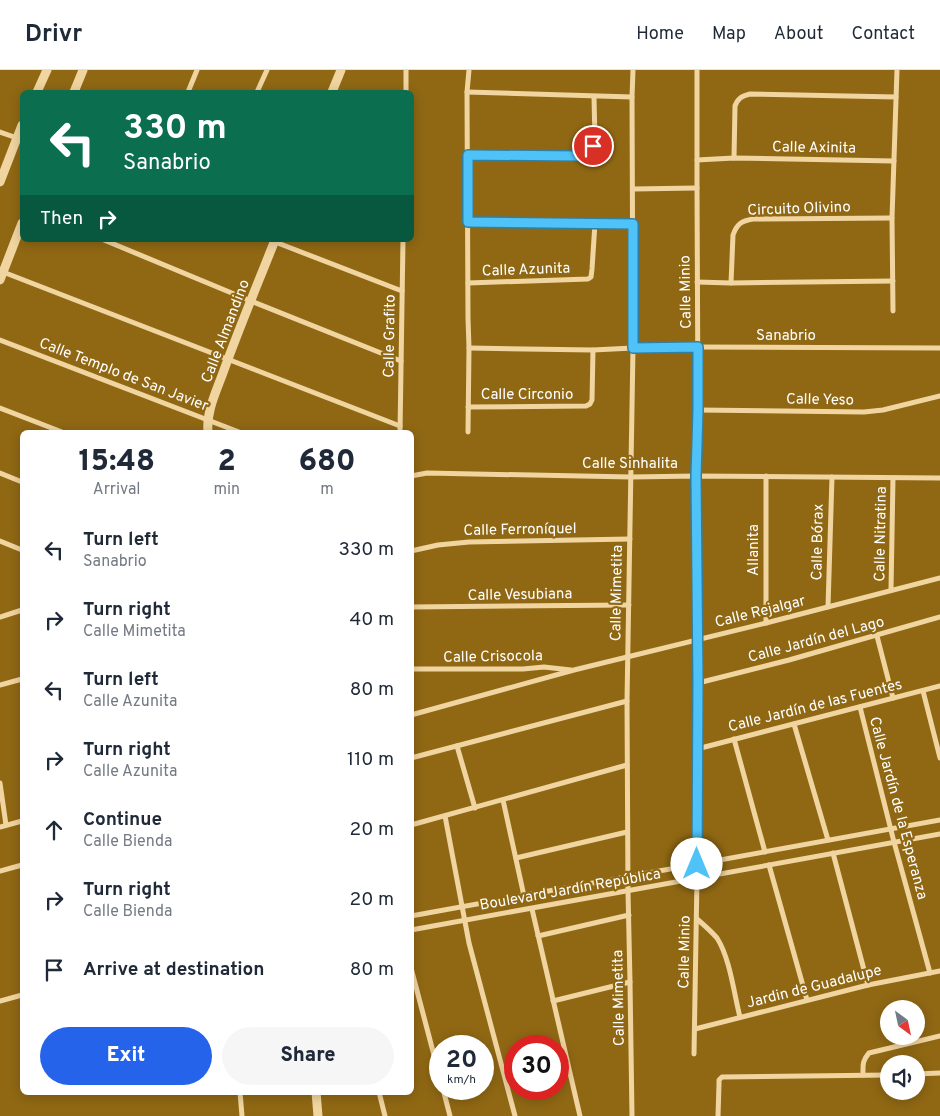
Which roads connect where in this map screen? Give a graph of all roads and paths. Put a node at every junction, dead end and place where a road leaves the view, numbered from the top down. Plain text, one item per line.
1 (47, 70) edge
2 (83, 70) edge
3 (197, 70) edge
4 (267, 70) edge
5 (341, 70) edge
6 (406, 70) edge
7 (468, 70) edge
8 (633, 70) edge
9 (697, 70) edge
10 (897, 70) edge
11 (38, 90) edge
12 (75, 90) edge
13 (189, 90) edge
14 (258, 90) edge
15 (333, 90) edge
16 (406, 90) edge
17 (467, 92) junction
18 (594, 97) junction
19 (896, 97) junction
20 (632, 98) junction
21 (20, 130) edge
22 (0, 132) edge
23 (17, 138) junction
24 (468, 155) junction
25 (734, 158) junction
26 (697, 160) junction
27 (894, 161) junction
28 (0, 182) edge
29 (696, 188) junction
30 (633, 189) junction
31 (892, 218) junction
32 (468, 222) junction
33 (595, 223) junction
34 (633, 224) junction
35 (20, 228) edge
36 (109, 242) edge
37 (273, 242) edge
38 (276, 242) edge
39 (403, 242) edge
40 (2, 276) edge
41 (893, 281) junction
42 (697, 282) junction
43 (468, 283) junction
44 (731, 283) junction
45 (402, 291) junction
46 (251, 301) junction
47 (894, 312) dead end
48 (468, 318) joint
49 (0, 340) edge
50 (698, 347) junction
51 (469, 348) junction
52 (633, 348) junction
53 (940, 348) edge
54 (593, 350) junction
55 (228, 360) junction
56 (401, 361) junction
57 (940, 396) edge
58 (0, 408) edge
59 (468, 408) junction
60 (698, 410) junction
61 (207, 420) junction
62 (400, 426) junction
63 (57, 430) edge
64 (208, 430) edge
65 (234, 430) edge
66 (400, 430) edge
67 (468, 432) dead end
68 (0, 473) edge
69 (414, 475) edge
70 (696, 476) junction
71 (766, 476) junction
72 (631, 477) junction
73 (832, 477) junction
74 (893, 478) junction
75 (940, 478) edge
76 (20, 481) edge
77 (630, 539) junction
78 (0, 542) edge
79 (20, 549) edge
80 (414, 550) edge
81 (940, 578) edge
82 (891, 590) junction
83 (628, 605) junction
84 (414, 607) edge
85 (828, 607) junction
86 (20, 611) edge
87 (0, 617) edge
88 (940, 617) edge
89 (766, 623) junction
90 (877, 636) junction
91 (697, 640) junction
92 (627, 658) junction
93 (414, 669) edge
94 (574, 670) junction
95 (20, 680) edge
96 (698, 683) junction
97 (0, 685) edge
98 (940, 686) edge
99 (923, 691) junction
100 (893, 698) junction
101 (627, 701) junction
102 (860, 707) junction
103 (414, 714) edge
104 (794, 724) junction
105 (734, 739) junction
106 (457, 746) junction
107 (697, 748) junction
108 (414, 757) edge
109 (940, 758) edge
110 (627, 766) junction
111 (0, 783) edge
112 (503, 800) junction
113 (475, 808) junction
114 (445, 816) junction
115 (940, 820) edge
116 (20, 822) edge
117 (414, 824) edge
118 (6, 825) junction
119 (0, 827) edge
120 (891, 829) junction
121 (628, 832) junction
122 (940, 834) edge
123 (828, 840) junction
124 (894, 842) junction
125 (765, 852) junction
126 (834, 853) junction
127 (516, 858) junction
128 (697, 864) junction
129 (769, 865) junction
130 (20, 867) edge
131 (0, 871) edge
132 (628, 877) junction
133 (697, 878) junction
134 (628, 891) junction
135 (524, 896) junction
136 (461, 907) junction
137 (532, 908) junction
138 (414, 915) edge
139 (629, 915) junction
140 (697, 919) junction
141 (464, 921) junction
142 (414, 929) edge
143 (538, 936) junction
144 (940, 971) edge
145 (930, 973) junction
146 (414, 979) edge
147 (630, 982) junction
148 (868, 985) junction
149 (20, 996) edge
150 (553, 1000) junction
151 (807, 1000) junction
152 (0, 1001) edge
153 (740, 1018) junction
154 (695, 1029) junction
155 (429, 1036) edge
156 (940, 1036) edge
157 (694, 1054) dead end
158 (940, 1073) edge
159 (925, 1074) edge
160 (863, 1075) junction
161 (880, 1075) edge
162 (240, 1095) edge
163 (316, 1095) edge
164 (380, 1095) edge
165 (446, 1100) edge
166 (242, 1116) edge
167 (318, 1116) edge
168 (385, 1116) edge
169 (450, 1116) edge
170 (515, 1116) edge
171 (580, 1116) edge
172 (632, 1116) edge
173 (718, 1116) edge

1 - 11 street
2 - 12 street
3 - 13 street
4 - 14 street
5 - 15 street
6 - 16 street
7 - 17 street, Calle Azunita
8 - 20 street, Calle Mimetita
9 - 26 street, Calle Minio
10 - 19 street
17 - 18 street
17 - 24 street, Calle Azunita
18 - 20 street
18 - 24 street
19 - 25 street
19 - 27 street
20 - 30 street, Calle Mimetita
21 - 23 street
22 - 23 street
23 - 28 street
24 - 32 street, Calle Azunita
25 - 26 street, Calle Axinita
25 - 27 street, Calle Axinita
26 - 29 street, Calle Minio
27 - 31 street
29 - 30 street
29 - 42 street, Calle Minio
30 - 34 street, Calle Mimetita
31 - 41 street
31 - 44 street, Circuito Olivino
32 - 33 street
32 - 43 street, Calle Azunita
33 - 34 street
33 - 43 street, Calle Azunita
34 - 52 street, Calle Mimetita
35 - 40 street
36 - 46 street
37 - 46 street, Calle Almandino
38 - 45 street
39 - 45 street, Calle Grafito
40 - 55 street
41 - 44 street
41 - 47 street
42 - 44 street
42 - 50 street, Calle Minio
43 - 48 street, Calle Azunita
45 - 56 street, Calle Grafito
46 - 55 street, Calle Almandino
46 - 56 street
48 - 51 street, Calle Circonio
49 - 61 street, Calle Templo de San Javier
50 - 52 street, Sanabrio
50 - 53 street, Sanabrio
50 - 60 street, Calle Minio
51 - 54 street
51 - 59 street, Calle Circonio
52 - 54 street
52 - 72 street, Calle Mimetita
54 - 59 street, Calle Circonio
55 - 61 street, Calle Almandino
55 - 62 street
56 - 62 street, Calle Grafito
57 - 60 street, Calle Yeso
58 - 63 street
59 - 67 street
60 - 70 street, Calle Minio
61 - 64 street, Calle Almandino
61 - 65 street, Calle Templo de San Javier
62 - 66 street, Calle Grafito
68 - 76 street
69 - 72 street, Calle Sinhalita
70 - 71 street, Calle Sinhalita
70 - 72 street, Calle Sinhalita
70 - 91 street, Calle Minio
71 - 73 street, Calle Sinhalita
71 - 89 street, Allanita
72 - 77 street, Calle Mimetita
73 - 74 street, Calle Sinhalita
73 - 85 street, Calle Bórax
74 - 75 street, Calle Sinhalita
74 - 82 street, Calle Nitratina
77 - 80 street, Calle Ferroníquel
77 - 83 street, Calle Mimetita
78 - 79 street
81 - 82 street, Calle Rejalgar
82 - 85 street, Calle Rejalgar
83 - 84 street, Calle Vesubiana
83 - 92 street, Calle Mimetita
85 - 89 street, Calle Rejalgar
86 - 87 street
88 - 90 street, Calle Jardín del Lago
89 - 91 street, Calle Rejalgar
90 - 96 street, Calle Jardín del Lago
90 - 100 street
91 - 92 street, Calle Rejalgar
91 - 96 street, Calle Minio
92 - 94 street, Calle Rejalgar
92 - 101 street, Calle Mimetita
93 - 94 street, Calle Crisocola
94 - 103 street, Calle Rejalgar
95 - 97 street
96 - 107 street, Calle Minio
98 - 99 street, Calle Jardín de las Fuentes
99 - 100 street, Calle Jardín de las Fuentes
99 - 109 street
100 - 102 street, Calle Jardín de las Fuentes
101 - 106 street
101 - 110 street, Calle Mimetita
102 - 104 street, Calle Jardín de las Fuentes
102 - 120 street, Calle Jardín de la Esperanza
104 - 105 street, Calle Jardín de las Fuentes
104 - 123 street
105 - 107 street, Calle Jardín de las Fuentes
105 - 125 street
106 - 108 street
106 - 113 street
107 - 128 street, Calle Minio
110 - 112 street
110 - 121 street, Calle Mimetita
111 - 118 street
112 - 113 street
112 - 127 street
113 - 114 street
114 - 117 street
114 - 136 street
115 - 120 street, Boulevard Jardín República
116 - 118 street
118 - 119 street
120 - 123 street, Boulevard Jardín República
120 - 124 street, Calle Jardín de la Esperanza
121 - 127 street
121 - 132 street, Calle Mimetita
122 - 124 street, Boulevard Jardín República
123 - 125 street, Boulevard Jardín República
124 - 126 street, Boulevard Jardín República
124 - 145 street, Calle Jardín de la Esperanza
125 - 128 street, Boulevard Jardín República
126 - 129 street, Boulevard Jardín República
126 - 148 street
127 - 135 street
128 - 132 street, Boulevard Jardín República
128 - 133 street, Calle Minio
129 - 133 street, Boulevard Jardín República
129 - 151 street
130 - 131 street
132 - 134 street, Calle Mimetita
132 - 135 street, Boulevard Jardín República
133 - 134 street, Boulevard Jardín República
133 - 140 street, Calle Minio
134 - 137 street, Boulevard Jardín República
134 - 139 street, Calle Mimetita
135 - 136 street, Boulevard Jardín República
136 - 138 street, Boulevard Jardín República
136 - 141 street
137 - 141 street, Boulevard Jardín República
137 - 143 street
139 - 143 street
139 - 147 street, Calle Mimetita
140 - 153 street
140 - 154 street, Calle Minio
141 - 142 street, Boulevard Jardín República
141 - 170 street
143 - 150 street
144 - 145 street, Jardin de Guadalupe
145 - 148 street, Jardin de Guadalupe
146 - 155 street
147 - 150 street
147 - 172 street, Calle Mimetita
148 - 151 street, Jardin de Guadalupe
149 - 152 street
150 - 171 street
151 - 153 street, Jardin de Guadalupe
153 - 154 street, Jardin de Guadalupe
154 - 157 street, Calle Minio
156 - 160 street
158 - 159 street
160 - 161 street
160 - 173 street
162 - 166 street
163 - 167 street
164 - 168 street
165 - 169 street

